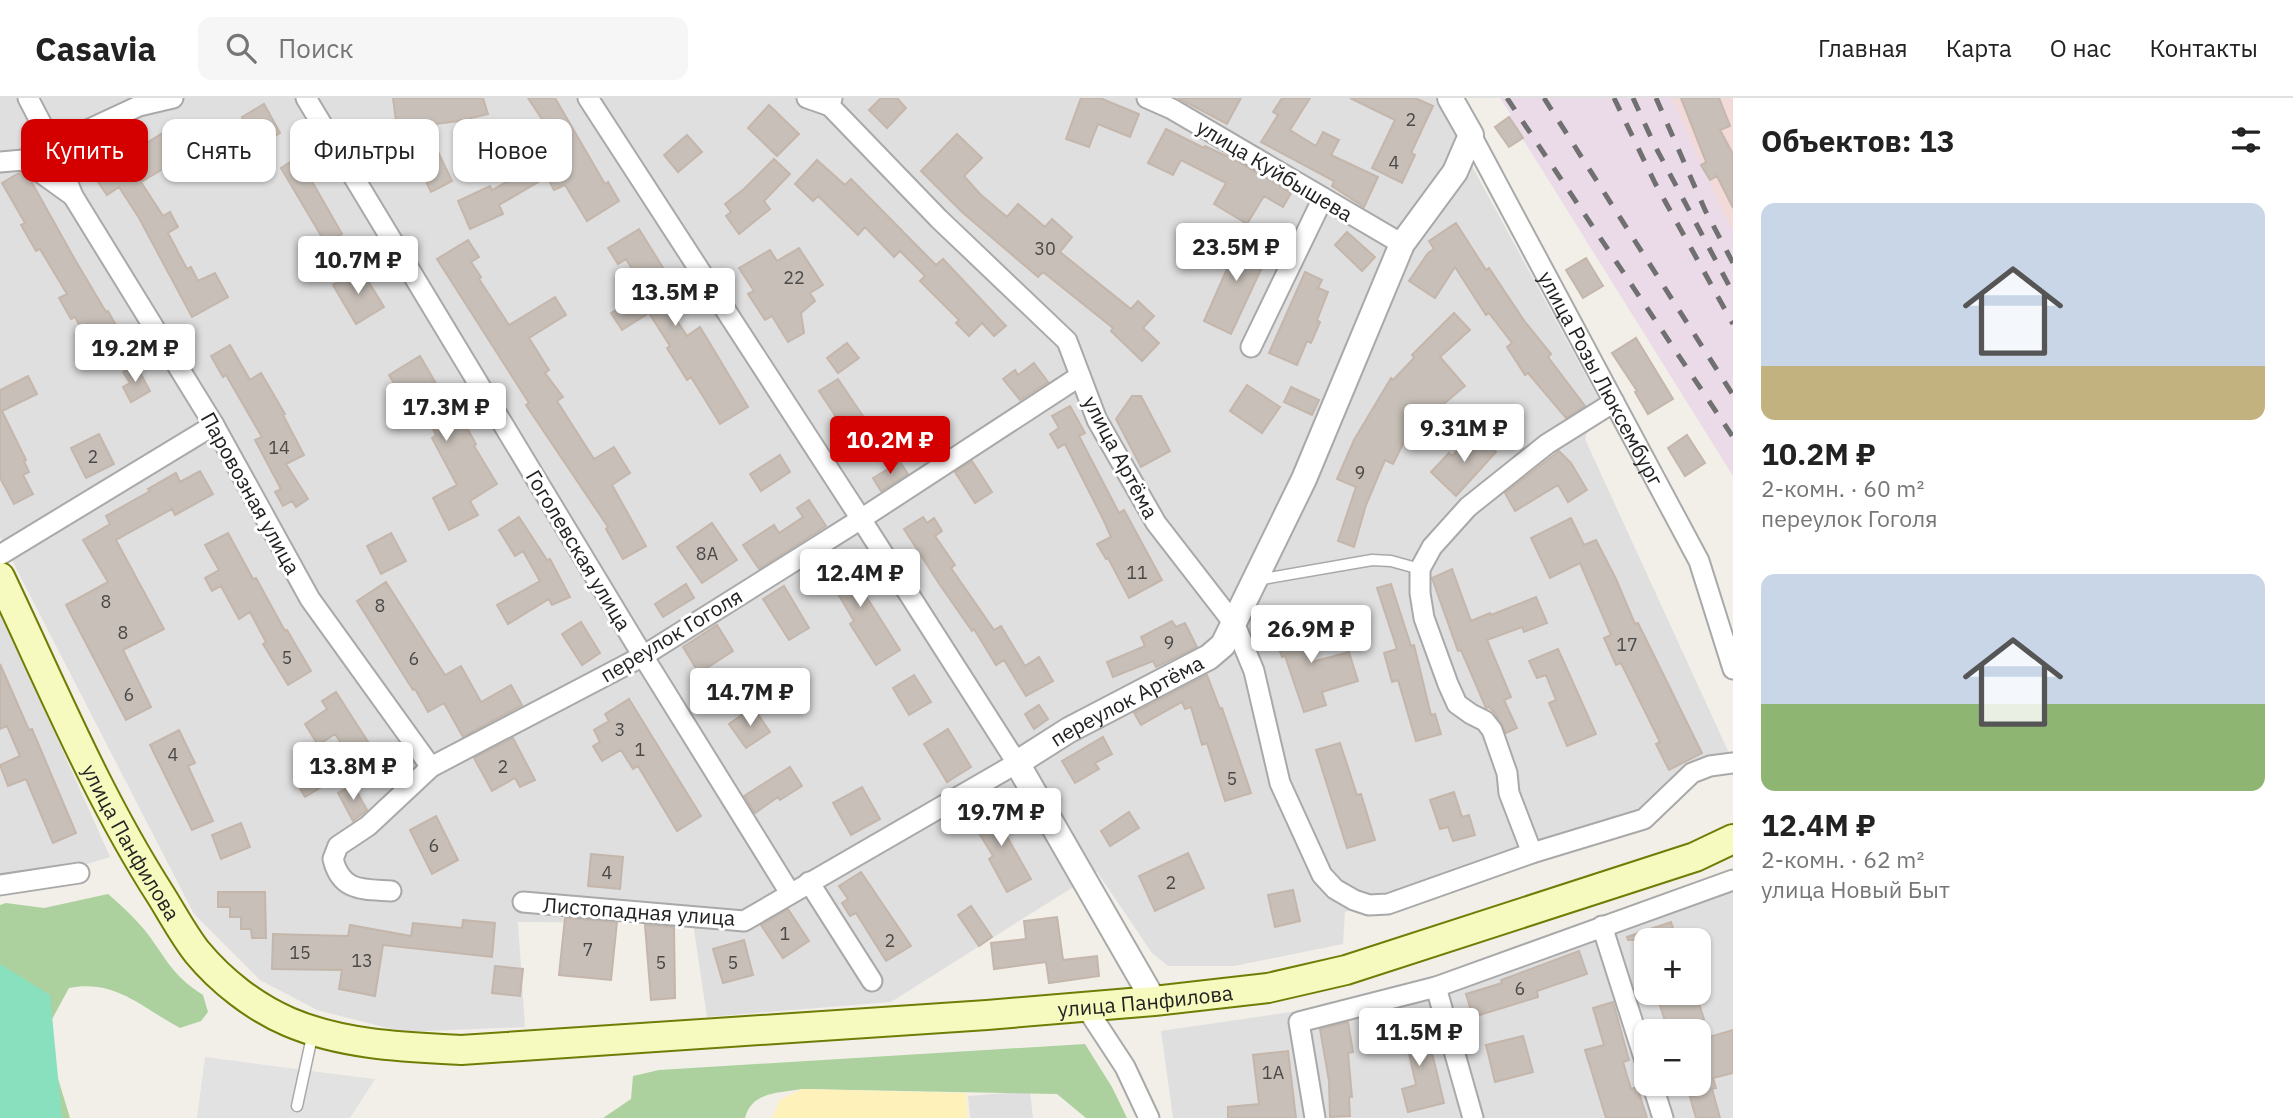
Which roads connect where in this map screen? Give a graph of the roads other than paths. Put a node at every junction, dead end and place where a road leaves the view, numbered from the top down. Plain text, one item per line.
1 (27, 98) edge
2 (116, 98) edge
3 (173, 98) edge
4 (306, 98) edge
5 (587, 98) edge
6 (807, 98) edge
7 (1147, 98) edge
8 (1450, 98) edge
9 (831, 102) edge
10 (139, 106) junction
11 (38, 119) edge
12 (111, 119) edge
13 (1471, 135) junction
14 (21, 160) edge
15 (0, 162) edge
16 (54, 182) edge
17 (68, 182) edge
18 (74, 196) junction
19 (1323, 198) junction
20 (1402, 244) junction
21 (1251, 347) dead end
22 (1080, 376) junction
23 (1615, 402) junction
24 (214, 425) junction
25 (861, 519) junction
26 (0, 555) edge
27 (1420, 569) junction
28 (0, 577) edge
29 (1256, 580) junction
30 (1235, 625) junction
31 (643, 656) junction
32 (1733, 669) edge
33 (1017, 763) junction
34 (1733, 763) edge
35 (431, 766) junction
36 (1732, 840) edge
37 (1532, 853) junction
38 (79, 873) dead end
39 (1733, 880) edge
40 (809, 882) junction
41 (0, 885) edge
42 (391, 891) dead end
43 (790, 893) junction
44 (523, 902) dead end
45 (1602, 926) junction
46 (872, 981) dead end
47 (1436, 987) junction
48 (1154, 1001) junction
49 (1085, 1006) junction
50 (1634, 1026) edge
51 (325, 1034) junction
52 (1656, 1096) edge
53 (297, 1106) dead end
54 (1149, 1118) edge
55 (1315, 1118) edge
56 (1473, 1118) edge
57 (1663, 1118) edge

1 - 11 street, Паровозная улица
2 - 10 street
3 - 10 street
4 - 31 street, Гоголевская улица
5 - 25 street
6 - 9 street
7 - 19 street, улица Куйбышева
8 - 13 street, улица Розы Люксембург
9 - 22 street, улица Артёма
10 - 12 street
13 - 20 street, переулок Артёма
13 - 23 street, улица Розы Люксембург
14 - 15 street
16 - 18 street
17 - 18 street, Паровозная улица
18 - 24 street, Паровозная улица
19 - 20 street, улица Куйбышева
19 - 21 street
20 - 29 street, переулок Артёма
22 - 25 street, переулок Гоголя
22 - 30 street, улица Артёма
23 - 27 street
23 - 32 street, улица Розы Люксембург
24 - 26 street
24 - 35 street, Паровозная улица
25 - 31 street, переулок Гоголя
25 - 33 street
27 - 29 lane
27 - 37 street
28 - 51 main road, улица Панфилова
29 - 30 street, переулок Артёма
30 - 33 street, переулок Артёма
30 - 37 street, улица Артёма
31 - 35 street, переулок Гоголя
31 - 43 street, Гоголевская улица
33 - 40 street, переулок Артёма
33 - 48 street
34 - 37 street
35 - 42 street, переулок Гоголя
36 - 48 main road, улица Панфилова
38 - 41 street
39 - 45 street
40 - 43 street, переулок Артёма
40 - 46 street
43 - 44 street, Листопадная улица
45 - 47 street
45 - 50 street
47 - 55 street
47 - 56 street
48 - 49 main road, улица Панфилова
49 - 51 main road, улица Панфилова
49 - 54 street
51 - 53 lane
52 - 57 street

